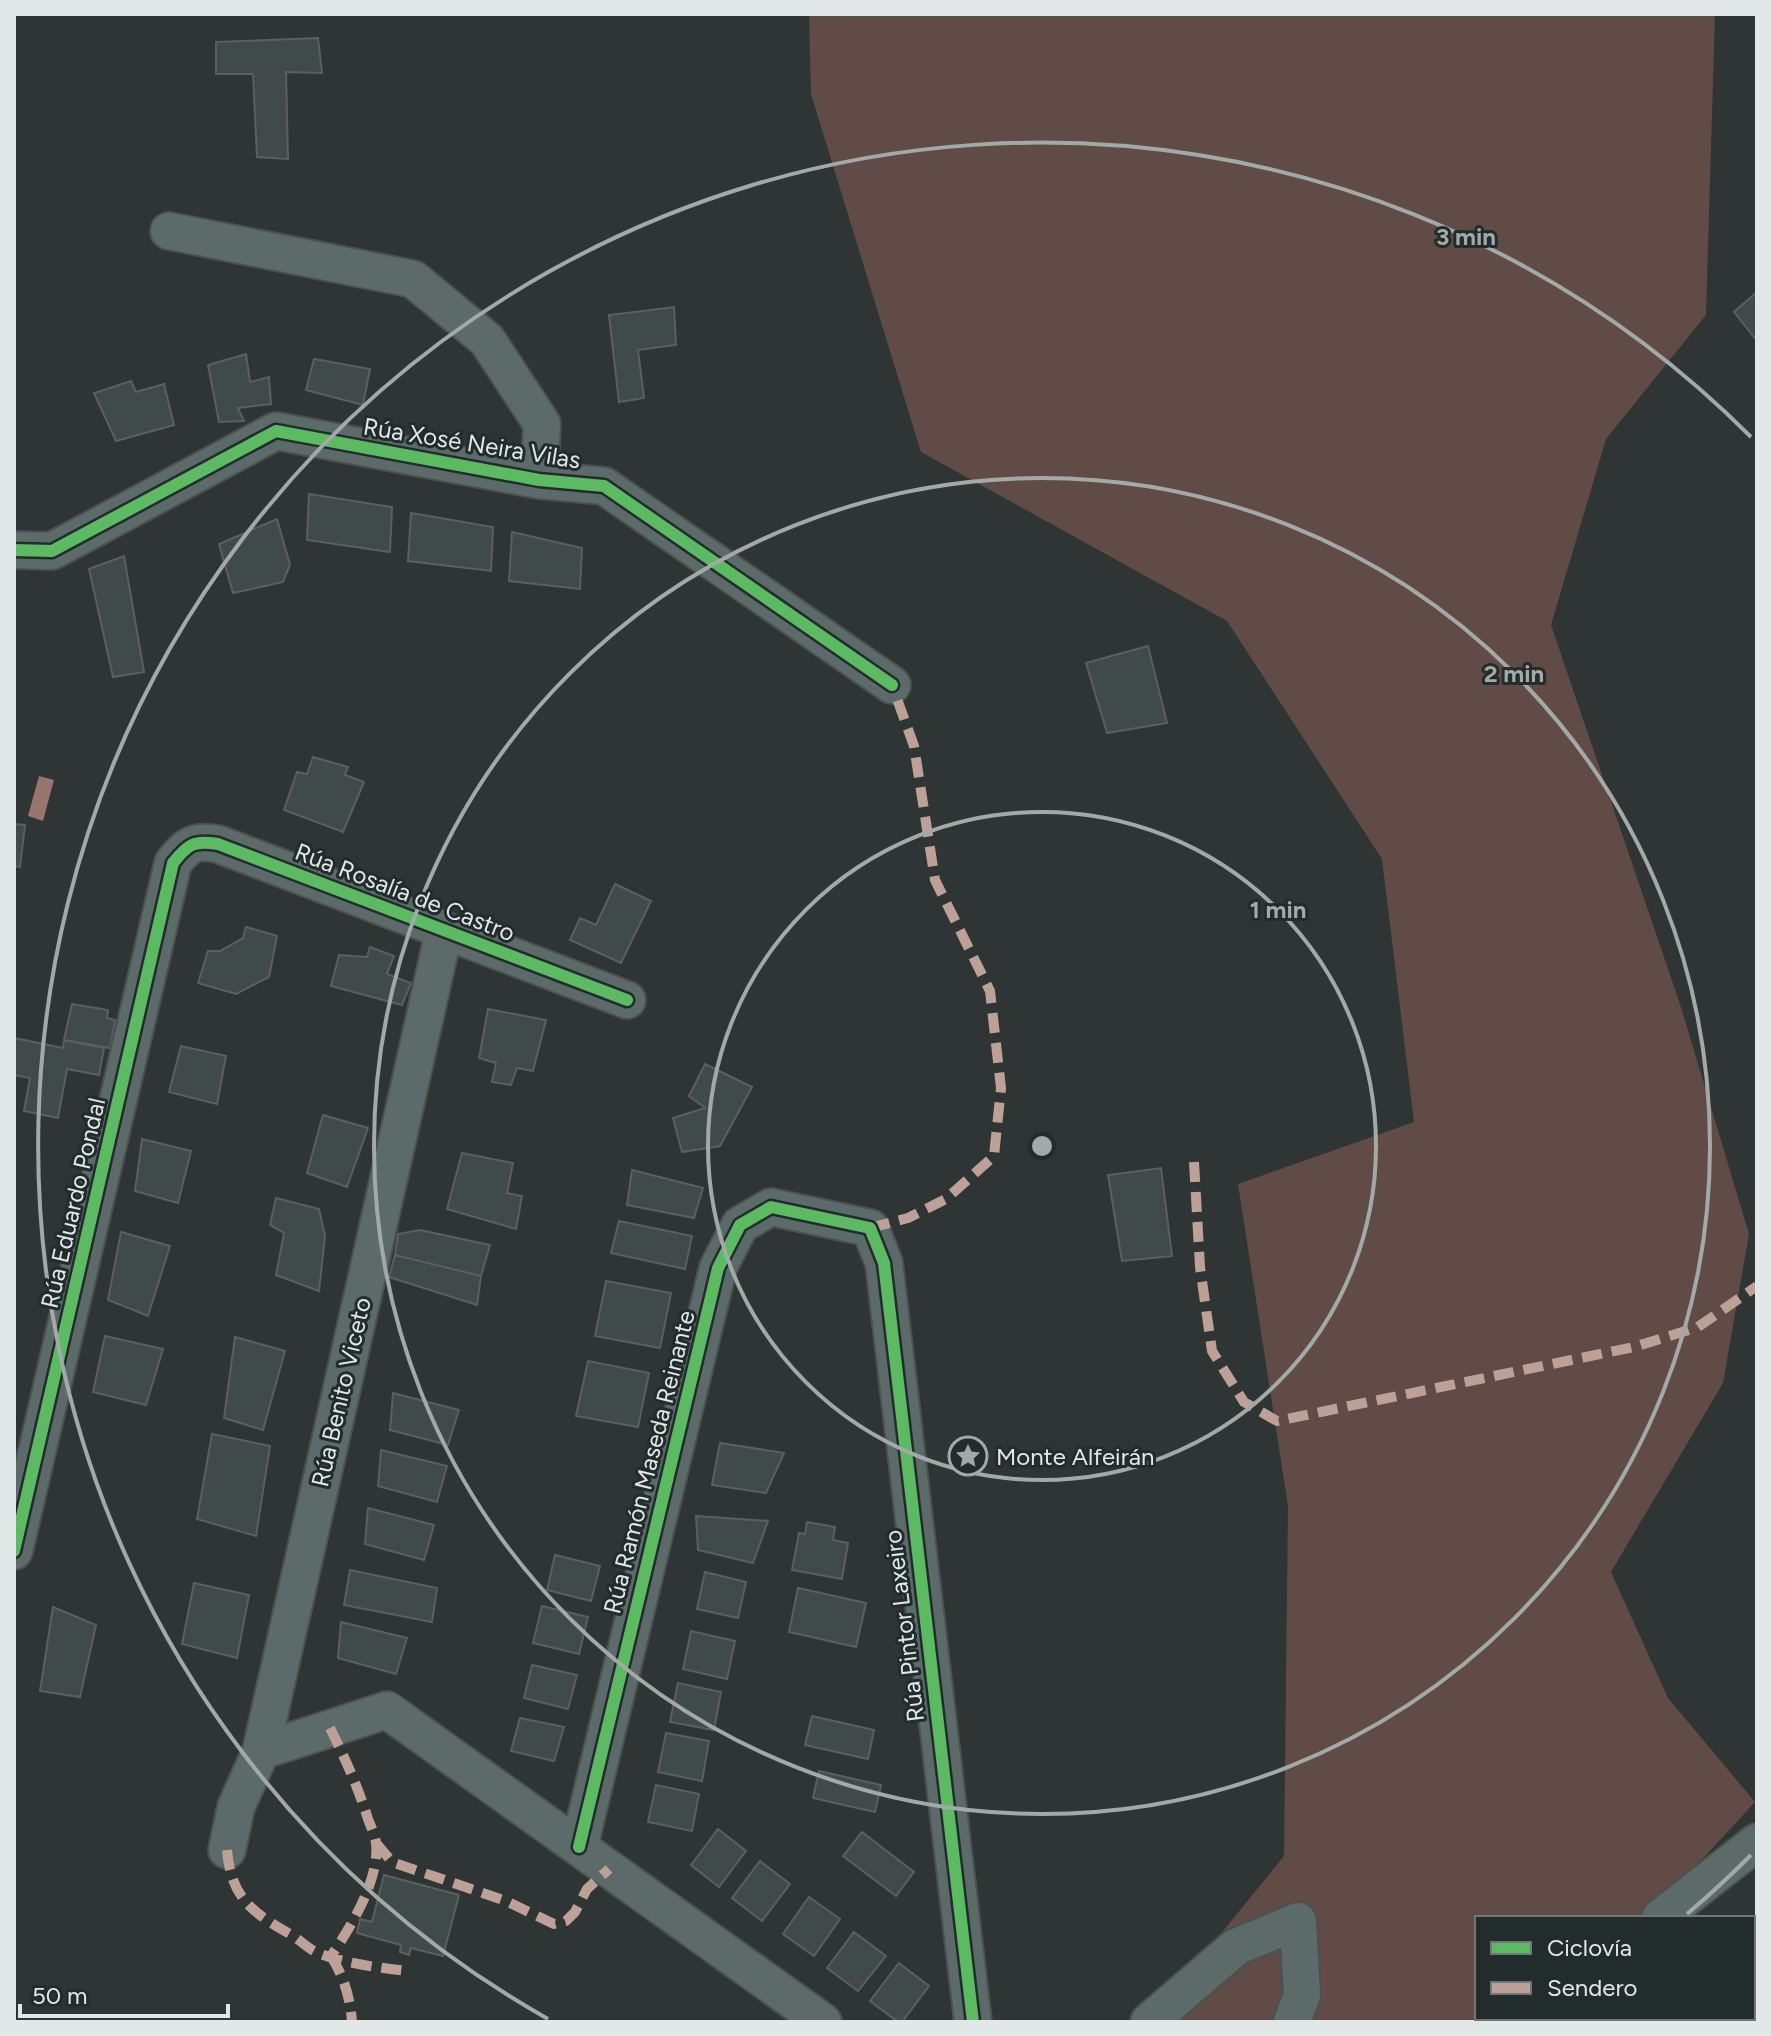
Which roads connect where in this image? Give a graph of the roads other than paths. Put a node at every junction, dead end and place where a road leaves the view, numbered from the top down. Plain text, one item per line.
1 (169, 231) dead end
2 (539, 480) junction
3 (14, 550) edge
4 (892, 685) dead end
5 (173, 863) joint
6 (444, 931) junction
7 (627, 1000) dead end
8 (870, 1228) joint
9 (14, 1551) edge
10 (261, 1751) junction
11 (1757, 1842) edge
12 (579, 1847) junction
13 (227, 1850) dead end
14 (1663, 1916) edge
15 (823, 2022) edge
16 (973, 2022) edge
17 (1149, 2022) edge
18 (1292, 2022) edge

1 - 2 street
2 - 3 street, Rúa Xosé Neira Vilas
2 - 4 street, Rúa Xosé Neira Vilas
5 - 6 street, Rúa Rosalía de Castro
5 - 9 street, Rúa Eduardo Pondal
6 - 7 street, Rúa Rosalía de Castro
6 - 10 street, Rúa Benito Viceto
8 - 12 street, Rúa Ramón Maseda Reinante
8 - 16 street, Rúa Pintor Laxeiro
10 - 12 street
10 - 13 street, Rúa Benito Viceto
11 - 14 street
12 - 15 street
17 - 18 street

